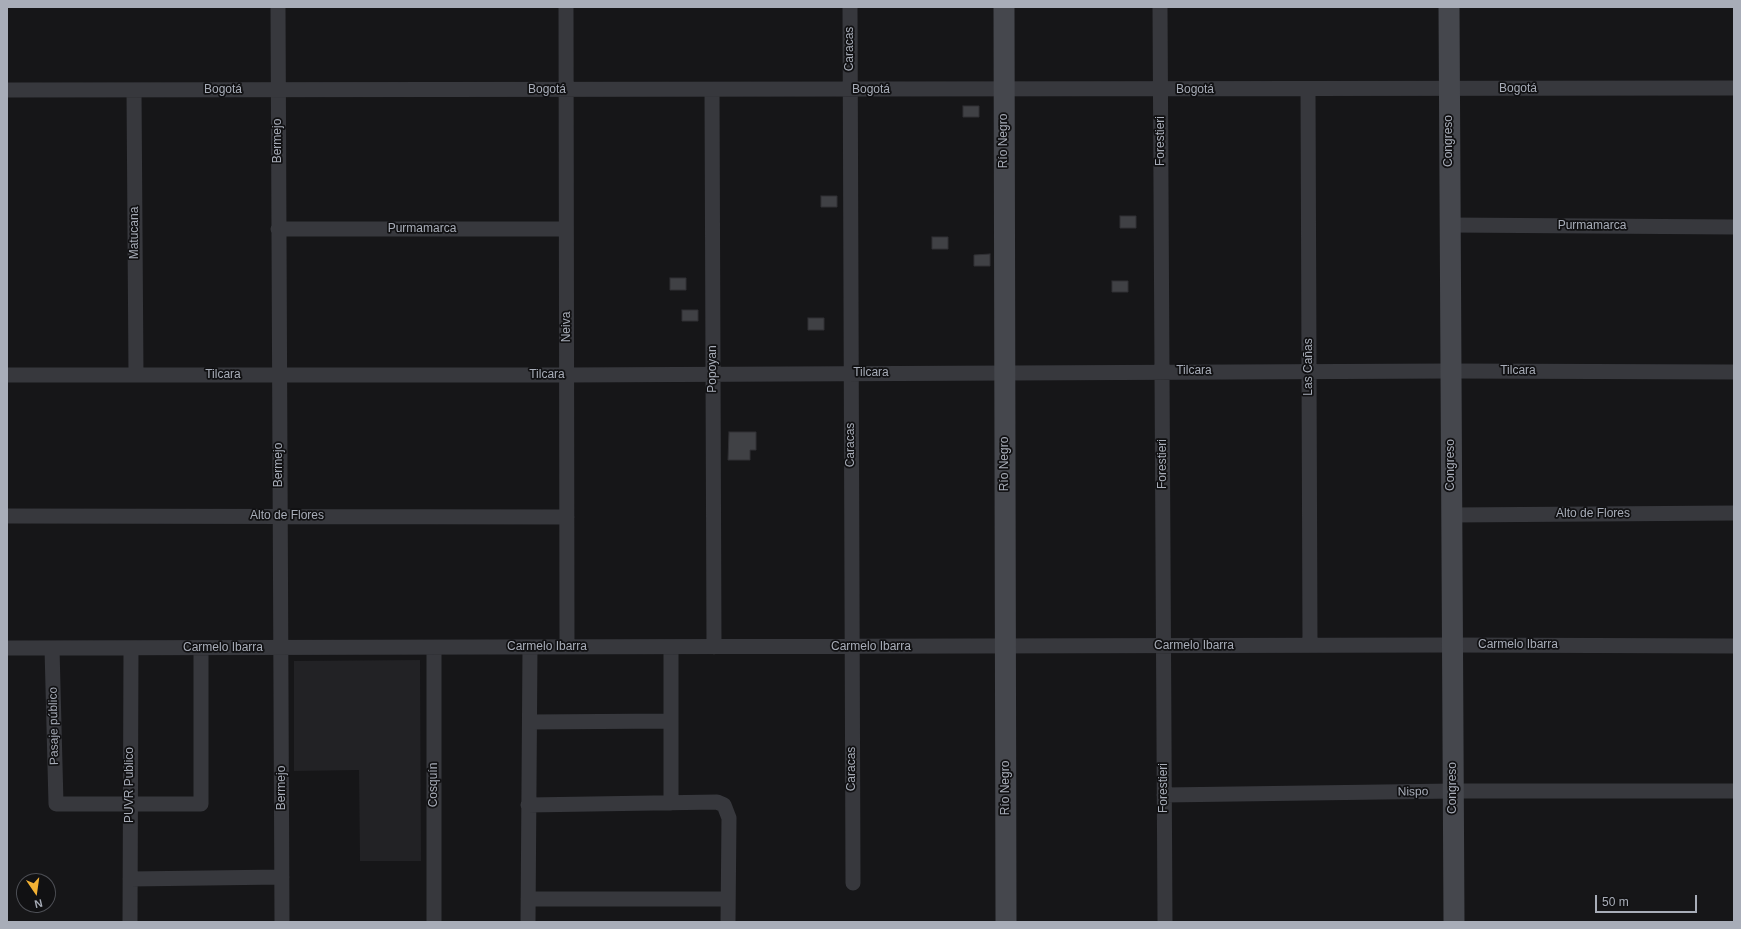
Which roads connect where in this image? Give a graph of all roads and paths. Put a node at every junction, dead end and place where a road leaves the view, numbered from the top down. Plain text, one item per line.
1 (278, 7) edge
2 (566, 7) edge
3 (850, 7) edge
4 (1004, 7) edge
5 (1160, 7) edge
6 (1448, 7) edge
7 (1734, 88) edge
8 (1308, 89) junction
9 (1449, 89) junction
10 (7, 90) edge
11 (134, 90) junction
12 (278, 90) junction
13 (566, 90) junction
14 (712, 90) junction
15 (850, 90) junction
16 (1004, 90) junction
17 (1161, 90) junction
18 (1450, 225) junction
19 (1734, 227) edge
20 (278, 229) junction
21 (566, 230) junction
22 (1163, 371) junction
23 (1451, 371) junction
24 (1309, 372) junction
25 (1734, 372) edge
26 (1005, 373) junction
27 (279, 374) junction
28 (713, 374) junction
29 (851, 374) junction
30 (7, 375) edge
31 (136, 375) junction
32 (567, 375) junction
33 (1734, 513) edge
34 (1452, 515) junction
35 (7, 516) edge
36 (279, 516) junction
37 (567, 517) junction
38 (1310, 645) junction
39 (1452, 645) junction
40 (1006, 646) junction
41 (1164, 646) junction
42 (1734, 646) edge
43 (530, 647) junction
44 (567, 647) junction
45 (672, 647) junction
46 (714, 647) junction
47 (851, 647) junction
48 (7, 648) edge
49 (52, 648) junction
50 (131, 648) junction
51 (201, 648) junction
52 (281, 648) junction
53 (434, 648) junction
54 (530, 722) junction
55 (671, 722) junction
56 (1454, 791) junction
57 (1734, 791) edge
58 (1164, 794) junction
59 (671, 803) junction
60 (130, 804) junction
61 (528, 805) junction
62 (282, 876) junction
63 (130, 879) junction
64 (853, 883) dead end
65 (528, 899) junction
66 (728, 899) junction
67 (130, 922) edge
68 (282, 922) edge
69 (434, 922) edge
70 (528, 922) edge
71 (728, 922) edge
72 (1006, 922) edge
73 (1165, 922) edge
74 (1454, 922) edge

1 - 12 street, Bermejo
2 - 13 street, Neiva
3 - 15 street, Caracas
4 - 16 main road, Río Negro
5 - 17 street, Forestieri
6 - 9 main road, Congreso
7 - 9 street, Bogotá
8 - 9 street, Bogotá
8 - 17 street, Bogotá
8 - 24 street, Las Cañas
9 - 18 main road, Congreso
10 - 11 street, Bogotá
11 - 12 street, Bogotá
11 - 31 street, Matucana
12 - 13 street, Bogotá
12 - 20 street, Bermejo
13 - 14 street, Bogotá
13 - 21 street, Neiva
14 - 15 street, Bogotá
14 - 28 street, Popoyan
15 - 16 street, Bogotá
15 - 29 street, Caracas
16 - 17 street, Bogotá
16 - 26 main road, Río Negro
17 - 22 street, Forestieri
18 - 19 street, Purmamarca
18 - 23 main road, Congreso
20 - 21 street, Purmamarca
20 - 27 street, Bermejo
21 - 32 street, Neiva
22 - 24 street, Tilcara
22 - 26 street, Tilcara
22 - 41 street, Forestieri
23 - 24 street, Tilcara
23 - 25 street, Tilcara
23 - 34 main road, Congreso
24 - 38 street, Las Cañas
26 - 29 street, Tilcara
26 - 40 main road, Río Negro
27 - 31 street, Tilcara
27 - 32 street, Tilcara
27 - 36 street, Bermejo
28 - 29 street, Tilcara
28 - 32 street, Tilcara
28 - 46 street, Popoyan
29 - 47 street, Caracas
30 - 31 street, Tilcara
32 - 37 street, Neiva
33 - 34 street, Alto de Flores
34 - 39 main road, Congreso
35 - 36 street, Alto de Flores
36 - 37 street, Alto de Flores
36 - 52 street, Bermejo
37 - 44 street, Neiva
38 - 39 street, Carmelo Ibarra
38 - 41 street, Carmelo Ibarra
39 - 42 street, Carmelo Ibarra
39 - 56 main road, Congreso
40 - 41 street, Carmelo Ibarra
40 - 47 street, Carmelo Ibarra
40 - 72 main road, Río Negro
41 - 58 street, Forestieri
43 - 44 street, Carmelo Ibarra
43 - 53 street, Carmelo Ibarra
43 - 54 street
44 - 45 street, Carmelo Ibarra
45 - 46 street, Carmelo Ibarra
45 - 55 street
46 - 47 street, Carmelo Ibarra
47 - 64 street, Caracas
48 - 49 street, Carmelo Ibarra
49 - 50 street, Carmelo Ibarra
49 - 60 street, Pasaje público
50 - 51 street, Carmelo Ibarra
50 - 60 street, PUVR Publico
51 - 52 street, Carmelo Ibarra
51 - 60 street
52 - 53 street, Carmelo Ibarra
52 - 62 street, Bermejo
53 - 69 street, Cosquín
54 - 55 street
54 - 61 street
55 - 59 street
56 - 57 street, Nispo
56 - 58 street, Nispo
56 - 74 main road, Congreso
58 - 73 street, Forestieri
59 - 61 street
59 - 66 street
60 - 63 street, PUVR Publico
61 - 65 street
62 - 63 street
62 - 68 street, Bermejo
63 - 67 street, PUVR Publico
65 - 66 street
65 - 70 street
66 - 71 street

